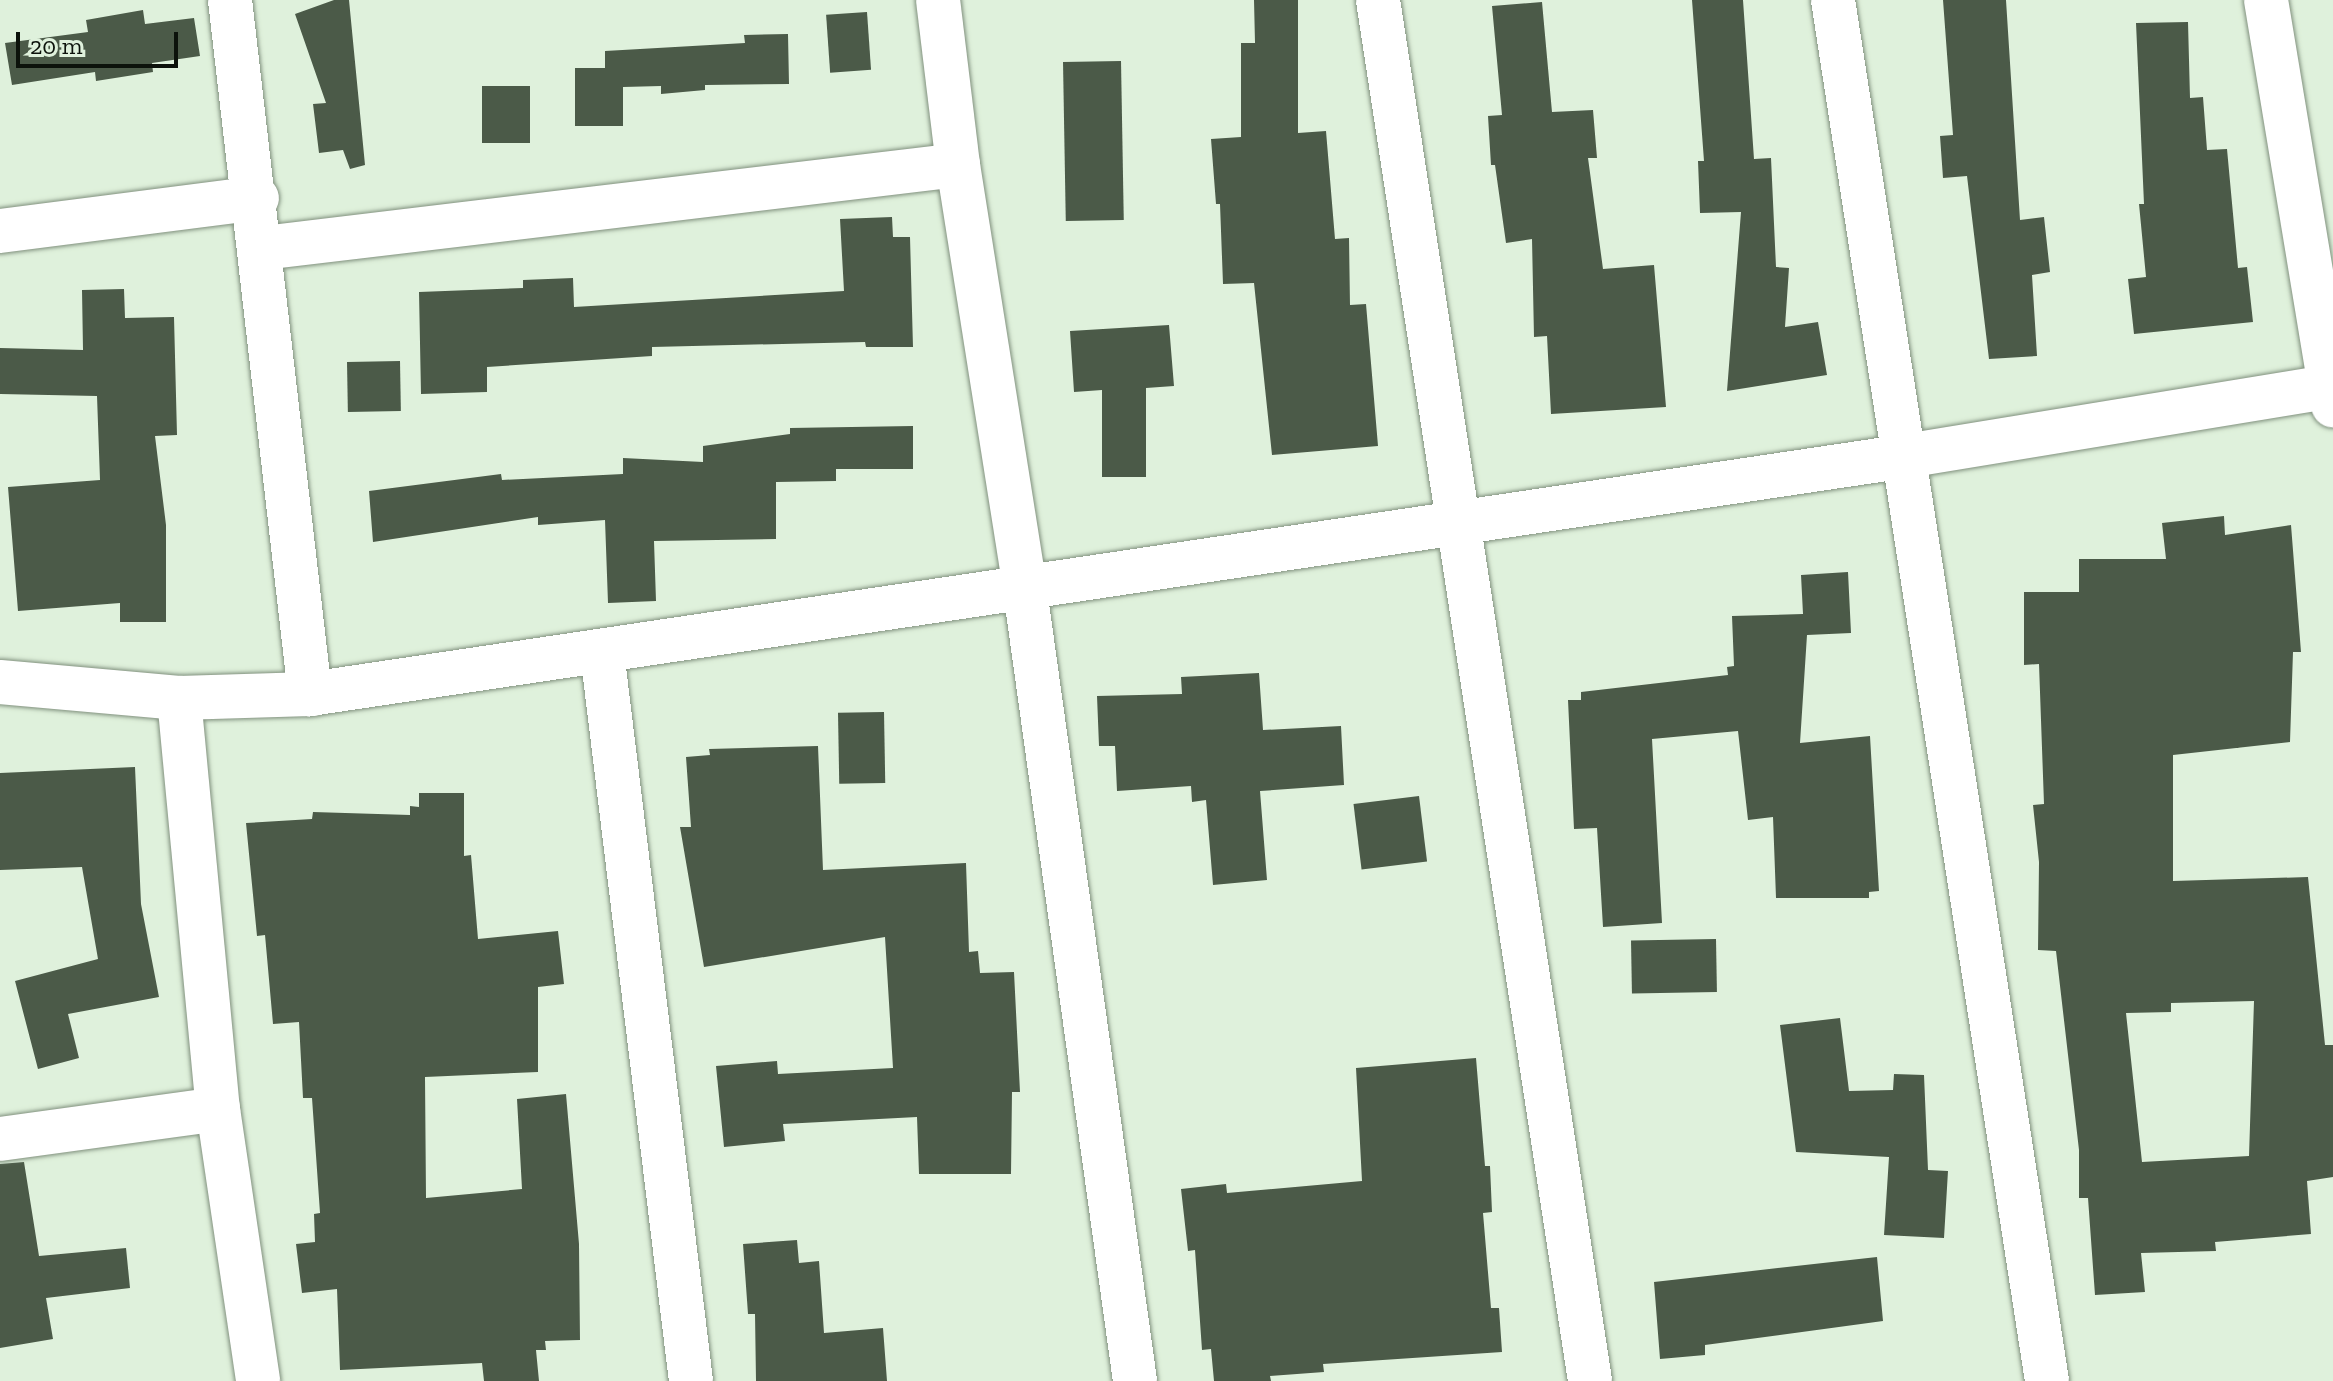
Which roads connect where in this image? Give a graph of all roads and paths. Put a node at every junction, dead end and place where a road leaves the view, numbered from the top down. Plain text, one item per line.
1 (230, 0) edge
2 (938, 0) edge
3 (1378, 0) edge
4 (1833, 0) edge
5 (2266, 0) edge
6 (958, 165) junction
7 (257, 198) junction
8 (0, 231) edge
9 (263, 248) junction
10 (2332, 393) edge
11 (1900, 457) junction
12 (1456, 525) junction
13 (1025, 590) junction
14 (602, 652) junction
15 (0, 682) edge
16 (310, 694) junction
17 (179, 698) junction
18 (218, 1109) junction
19 (0, 1139) edge
20 (258, 1381) edge
21 (691, 1381) edge
22 (1135, 1381) edge
23 (1590, 1381) edge
24 (2047, 1381) edge

1 - 7 street
2 - 6 street
3 - 12 street
4 - 11 street
5 - 10 street
6 - 9 street
6 - 13 street
7 - 8 street
7 - 9 street
9 - 16 street
10 - 11 street
11 - 12 street
11 - 24 street
12 - 13 street
12 - 23 street
13 - 14 street
13 - 22 street
14 - 16 street
14 - 21 street
15 - 17 street
16 - 17 street
17 - 18 street
18 - 19 street
18 - 20 street

